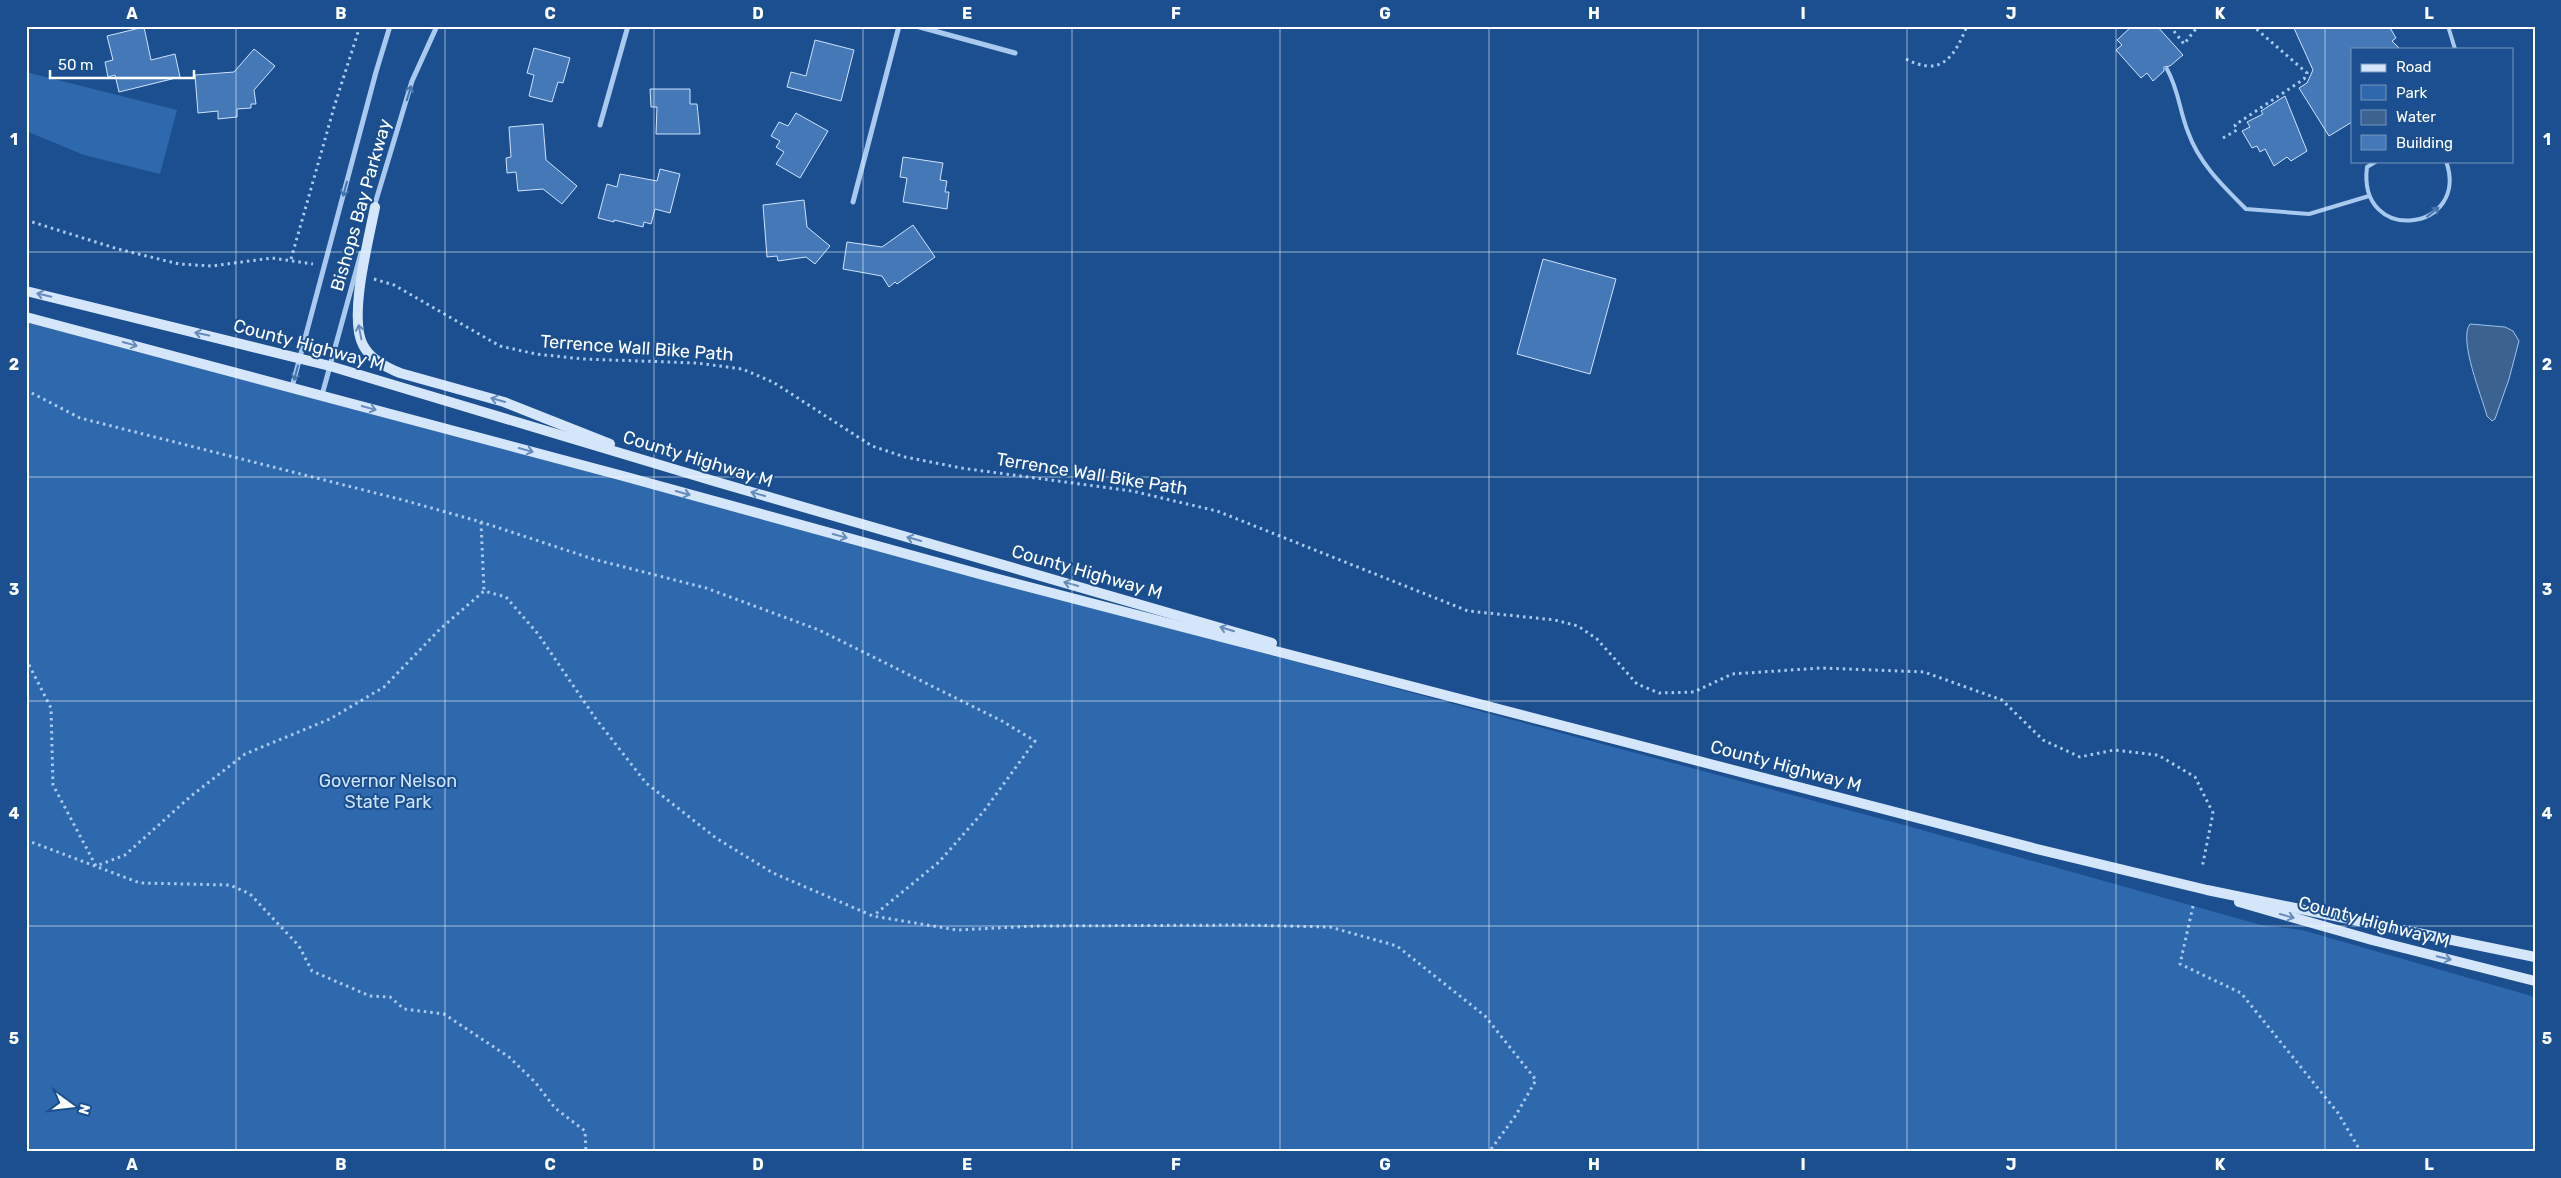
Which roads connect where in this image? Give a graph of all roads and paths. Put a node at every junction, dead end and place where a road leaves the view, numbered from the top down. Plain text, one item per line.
1 (360, 26) edge
2 (390, 26) edge
3 (437, 26) edge
4 (628, 26) edge
5 (899, 26) edge
6 (916, 26) edge
7 (1967, 26) edge
8 (2170, 26) edge
9 (2198, 26) edge
10 (2253, 26) edge
11 (2448, 26) edge
12 (2455, 48) edge
13 (1016, 53) dead end
14 (1906, 59) dead end
15 (2167, 69) dead end
16 (600, 125) dead end
17 (2223, 138) dead end
18 (2364, 162) edge
19 (2376, 162) edge
20 (2446, 162) edge
21 (2368, 167) junction
22 (2369, 196) junction
23 (853, 202) dead end
24 (374, 207) junction
25 (26, 220) edge
26 (291, 259) junction
27 (324, 266) junction
28 (362, 276) junction
29 (26, 291) edge
30 (26, 317) edge
31 (300, 358) junction
32 (330, 366) junction
33 (292, 388) junction
34 (26, 390) edge
35 (322, 395) junction
36 (657, 464) junction
37 (481, 522) junction
38 (484, 591) junction
39 (26, 659) edge
40 (1356, 671) junction
41 (26, 840) edge
42 (96, 866) junction
43 (2202, 868) dead end
44 (2207, 890) junction
45 (2193, 906) dead end
46 (873, 916) junction
47 (2535, 957) edge
48 (2535, 980) edge
49 (586, 1152) edge
50 (1488, 1152) edge
51 (2361, 1152) edge

1 - 26 path
2 -> 27 street, Bishops Bay Parkway
24 -> 3 street, Bishops Bay Parkway
4 - 16 street
5 - 23 street
6 - 13 street
7 - 14 path
8 - 9 path
10 - 17 path
11 - 12 lane
15 - 22 lane
18 - 21 lane
19 - 21 lane
22 -> 20 lane
21 - 22 lane
24 - 28 main road
24 - 32 street, Bishops Bay Parkway
25 - 26 path
26 - 27 path
27 - 31 street, Bishops Bay Parkway
36 -> 28 main road
28 - 43 path, Terrence Wall Bike Path
31 -> 29 main road, County Highway M
30 -> 33 main road, County Highway M
31 - 32 main road, County Highway M
31 -> 33 street, Bishops Bay Parkway
32 - 35 street, Bishops Bay Parkway
32 - 36 main road, County Highway M
33 - 35 main road, County Highway M
34 - 37 path
35 -> 40 main road, County Highway M
40 -> 36 main road, County Highway M
37 - 38 path
37 - 46 path
38 - 42 path
38 - 46 path
39 - 42 path
40 - 44 main road, County Highway M
41 - 42 path
42 - 49 path
44 - 47 main road, County Highway M
44 -> 48 main road, County Highway M
45 - 51 path
46 - 50 path

